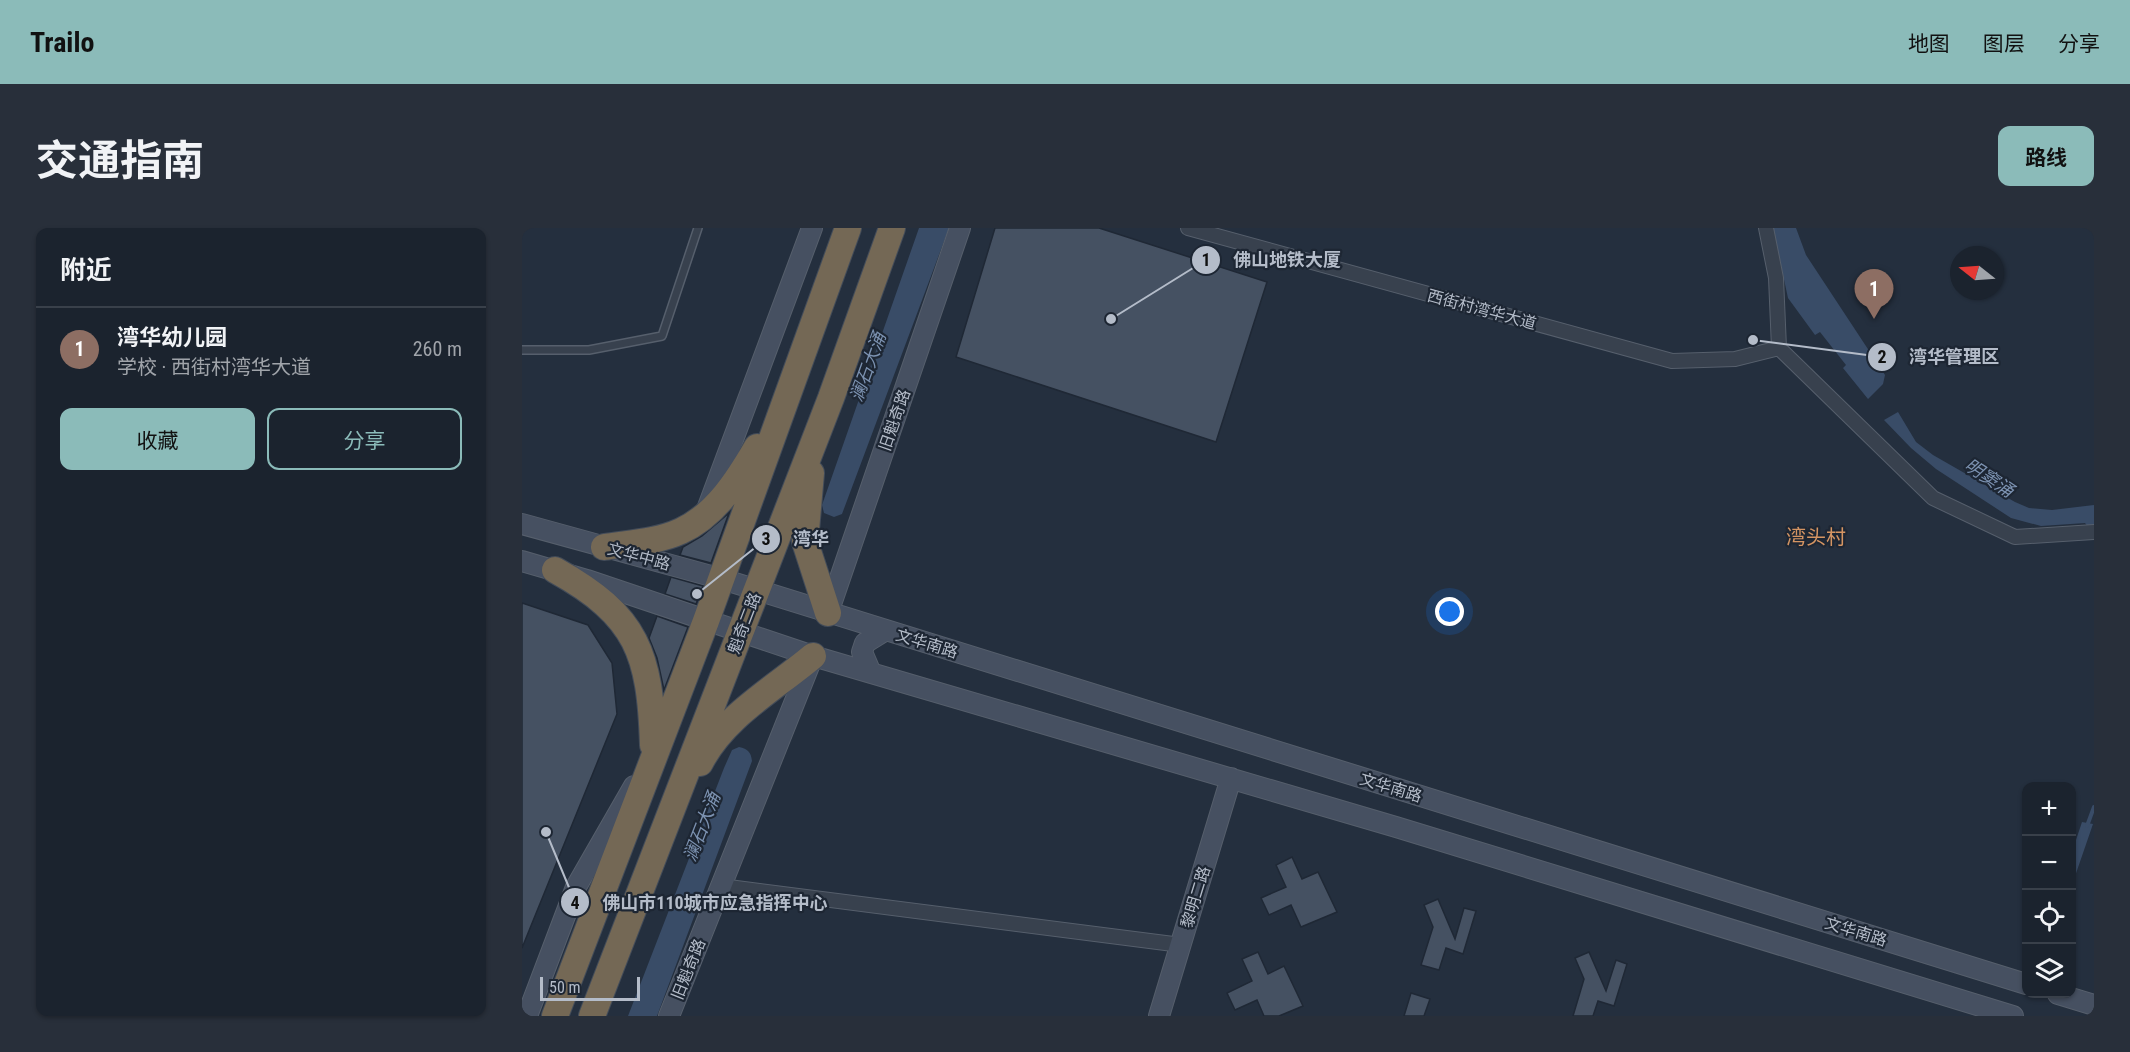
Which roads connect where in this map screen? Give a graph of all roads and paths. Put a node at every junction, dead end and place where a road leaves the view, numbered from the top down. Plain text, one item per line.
1 (698, 228) edge
2 (812, 228) edge
3 (848, 228) edge
4 (892, 228) edge
5 (960, 228) edge
6 (1188, 228) edge
7 (1766, 228) edge
8 (1779, 348) junction
9 (522, 350) edge
10 (796, 375) junction
11 (813, 444) junction
12 (705, 514) junction
13 (522, 524) edge
14 (2094, 532) edge
15 (604, 547) junction
16 (522, 561) edge
17 (555, 570) junction
18 (722, 579) junction
19 (756, 590) junction
20 (828, 613) junction
21 (706, 621) junction
22 (886, 630) junction
23 (740, 632) junction
24 (813, 656) junction
25 (871, 673) junction
26 (653, 756) joint
27 (1231, 778) junction
28 (658, 843) junction
29 (721, 886) junction
30 (1181, 945) junction
31 (2022, 983) edge
32 (2073, 998) edge
33 (2094, 1005) edge
34 (527, 1016) edge
35 (555, 1016) edge
36 (592, 1016) edge
37 (669, 1016) edge
38 (1160, 1016) edge
39 (2013, 1016) edge

1 - 9 lane
2 - 12 main road
3 - 10 highway
4 - 11 highway, 魁奇二路
5 - 20 main road, 旧魁奇路
6 - 8 street, 西街村湾华大道
7 - 8 street
8 - 14 street
10 - 12 highway
10 - 18 highway
11 - 19 highway, 魁奇二路
11 - 20 highway
12 - 15 highway
13 - 15 main road, 文华中路
15 - 18 main road, 文华中路
16 - 17 main road
17 - 21 main road
17 - 26 highway
18 - 19 main road, 文华中路
18 - 21 highway
19 - 20 main road, 文华南路
19 - 23 highway, 魁奇二路
20 - 22 main road, 文华南路
21 - 23 main road
21 - 35 highway
22 - 25 main road
22 - 31 main road, 文华南路
23 - 24 main road
23 - 28 highway, 魁奇二路
24 - 25 main road
24 - 28 highway
24 - 29 main road, 旧魁奇路
25 - 27 main road
26 - 34 main road
27 - 30 main road, 黎明二路
27 - 39 main road
28 - 36 highway, 魁奇二路
29 - 30 street
29 - 37 main road, 旧魁奇路
30 - 38 main road, 黎明二路
32 - 33 main road

